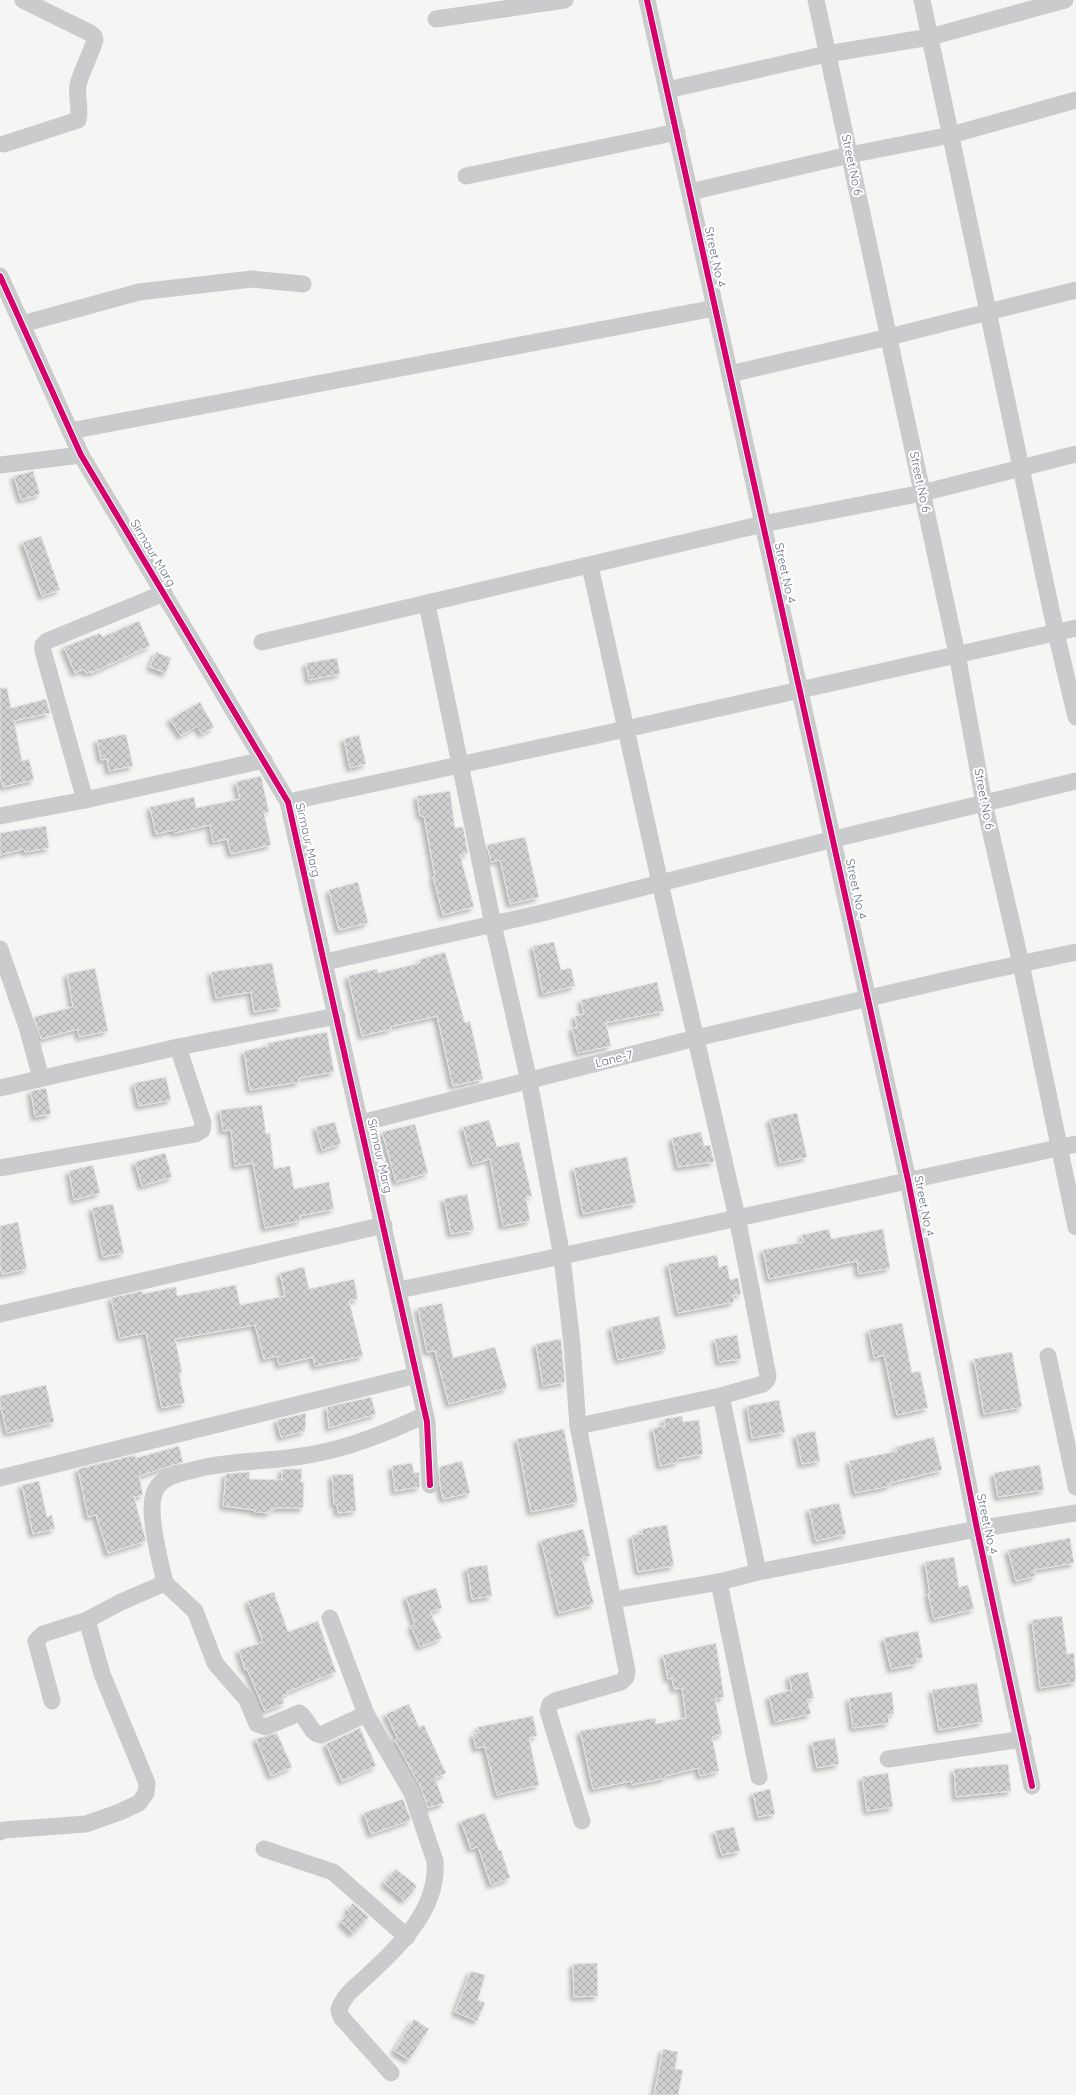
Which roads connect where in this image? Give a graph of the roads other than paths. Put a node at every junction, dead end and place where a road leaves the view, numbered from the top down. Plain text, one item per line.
1 (23, 0) edge
2 (565, 0) edge
3 (647, 0) edge
4 (816, 0) edge
5 (922, 0) edge
6 (1065, 0) edge
7 (436, 19) dead end
8 (930, 37) junction
9 (827, 54) junction
10 (667, 90) junction
11 (1076, 100) edge
12 (677, 132) junction
13 (951, 135) junction
14 (4, 144) dead end
15 (849, 155) junction
16 (466, 176) dead end
17 (690, 192) junction
18 (0, 276) edge
19 (303, 284) dead end
20 (1076, 290) edge
21 (715, 308) junction
22 (988, 312) junction
23 (22, 324) junction
24 (889, 337) junction
25 (730, 374) junction
26 (70, 430) junction
27 (1076, 454) edge
28 (81, 455) junction
29 (0, 465) edge
30 (1021, 468) junction
31 (922, 493) junction
32 (763, 524) junction
33 (590, 566) junction
34 (164, 593) junction
35 (428, 604) junction
36 (1076, 628) edge
37 (1056, 633) junction
38 (262, 642) dead end
39 (958, 654) junction
40 (800, 689) junction
41 (1076, 717) edge
42 (626, 729) junction
43 (264, 760) junction
44 (460, 764) junction
45 (1076, 781) edge
46 (85, 800) junction
47 (288, 802) junction
48 (984, 803) junction
49 (0, 816) edge
50 (834, 839) junction
51 (660, 883) junction
52 (493, 924) junction
53 (0, 949) edge
54 (1076, 952) edge
55 (325, 962) junction
56 (1021, 964) junction
57 (868, 997) junction
58 (337, 1016) junction
59 (696, 1038) junction
60 (178, 1047) junction
61 (41, 1078) junction
62 (528, 1081) junction
63 (0, 1088) edge
64 (361, 1123) junction
65 (1076, 1144) edge
66 (1059, 1148) junction
67 (0, 1168) edge
68 (908, 1180) junction
69 (737, 1217) junction
70 (384, 1225) junction
71 (1076, 1227) edge
72 (562, 1257) junction
73 (399, 1290) junction
74 (0, 1314) edge
75 (1048, 1356) dead end
76 (417, 1375) junction
77 (721, 1396) junction
78 (426, 1419) junction
79 (578, 1426) junction
80 (0, 1478) edge
81 (430, 1485) dead end
82 (1076, 1487) edge
83 (1076, 1513) edge
84 (977, 1529) junction
85 (758, 1572) junction
86 (719, 1582) junction
87 (165, 1583) junction
88 (613, 1600) junction
89 (330, 1618) dead end
90 (87, 1620) junction
91 (52, 1702) dead end
92 (366, 1714) junction
93 (1023, 1739) junction
94 (888, 1758) dead end
95 (759, 1777) dead end
96 (1032, 1786) dead end
97 (582, 1821) dead end
98 (0, 1832) edge
99 (264, 1849) dead end
100 (407, 1937) junction
101 (391, 2073) dead end

1 - 14 street
2 - 7 street
3 - 10 street, Street No 4
4 - 9 street, Street No 6
5 - 8 street
6 - 8 street
8 - 9 street
8 - 13 street
9 - 10 street
9 - 15 street, Street No 6
10 - 12 street, Street No 4
11 - 13 street
12 - 16 street
12 - 17 street, Street No 4
13 - 15 street
13 - 22 street
15 - 17 street
15 - 24 street, Street No 6
17 - 21 street, Street No 4
18 - 23 street, Sirmaur Marg
19 - 23 street
20 - 22 street
21 - 25 street, Street No 4
21 - 26 street
22 - 24 street
22 - 30 street
23 - 26 street, Sirmaur Marg
24 - 25 street
24 - 31 street, Street No 6
25 - 32 street, Street No 4
26 - 28 street, Sirmaur Marg
27 - 30 street
28 - 29 street
28 - 34 street, Sirmaur Marg
30 - 31 street
30 - 37 street
31 - 32 street
31 - 39 street, Street No 6
32 - 33 street
32 - 40 street, Street No 4
33 - 35 street
33 - 42 street
34 - 43 street, Sirmaur Marg
34 - 46 street
35 - 38 street
35 - 44 street
36 - 37 street
37 - 39 street
37 - 41 street
39 - 40 street
39 - 48 street, Street No 6
40 - 42 street
40 - 50 street, Street No 4
42 - 44 street
42 - 51 street
43 - 46 street
43 - 47 street, Sirmaur Marg
44 - 47 street
44 - 52 street
45 - 48 street
46 - 49 street
47 - 55 street, Sirmaur Marg
48 - 50 street
48 - 56 street, Street No 6
50 - 51 street
50 - 57 street, Street No 4
51 - 52 street
51 - 59 street
52 - 55 street
52 - 62 street
53 - 61 street
54 - 56 street, Lane-7
55 - 58 street, Sirmaur Marg
56 - 57 street, Lane-7
56 - 66 street, Street No 6
57 - 59 street, Lane-7
57 - 68 street, Street No 4
58 - 60 street
58 - 64 street, Sirmaur Marg
59 - 62 street, Lane-7
59 - 69 street
60 - 61 street
60 - 67 street
61 - 63 street
62 - 64 street, Lane-7
62 - 72 street
64 - 70 street, Sirmaur Marg
65 - 66 street
66 - 68 street
66 - 71 street, Street No 6
68 - 69 street
68 - 84 street, Street No 4
69 - 72 street
69 - 77 street
70 - 73 street, Sirmaur Marg
70 - 74 street
72 - 73 street
72 - 79 street
73 - 76 street, Sirmaur Marg
75 - 82 street
76 - 78 street, Sirmaur Marg
76 - 80 street
77 - 79 street
77 - 85 street
78 - 81 street, Sirmaur Marg
78 - 87 street
79 - 88 street
83 - 84 street
84 - 85 street
84 - 93 street, Street No 4
85 - 86 street
86 - 88 street
86 - 95 street
87 - 90 street
87 - 92 street
88 - 97 street
89 - 92 street
90 - 91 street
90 - 98 street
92 - 100 street
93 - 94 street
93 - 96 street, Street No 4
99 - 100 street
100 - 101 street

